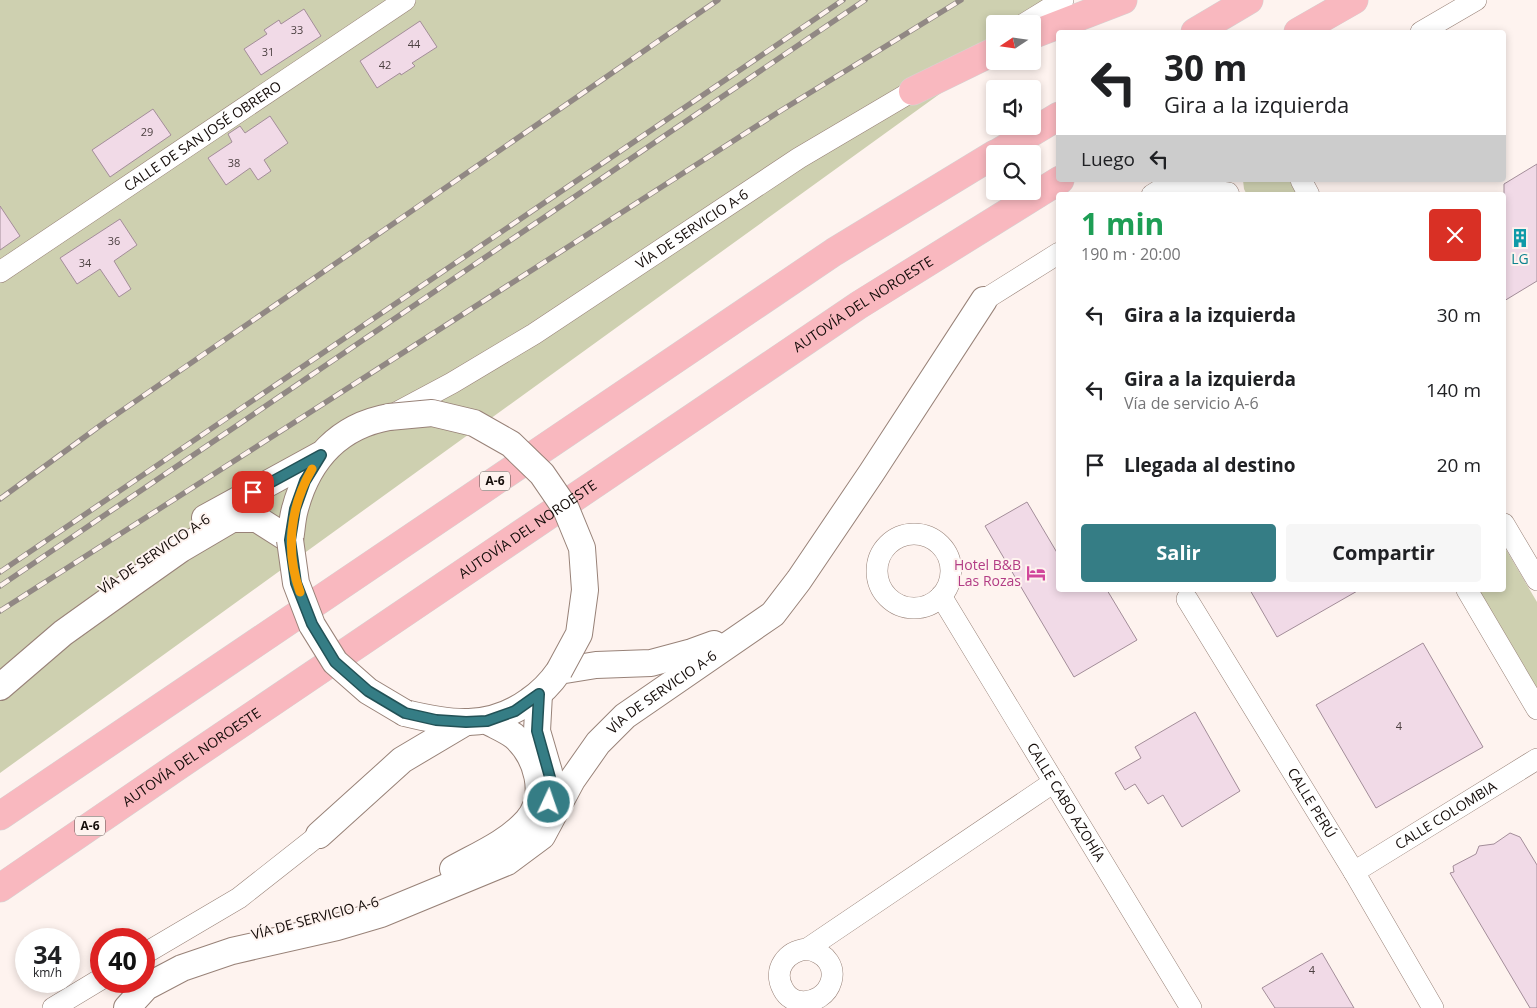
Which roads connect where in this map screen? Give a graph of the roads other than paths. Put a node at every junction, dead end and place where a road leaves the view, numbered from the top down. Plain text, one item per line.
1 (405, 0) edge
2 (1063, 0) edge
3 (1123, 0) edge
4 (1249, 0) edge
5 (1354, 0) edge
6 (1476, 0) edge
7 (1039, 15) edge
8 (1198, 30) edge
9 (1302, 30) edge
10 (1424, 30) edge
11 (1041, 32) edge
12 (986, 46) edge
13 (986, 55) edge
14 (913, 91) junction
15 (1056, 118) edge
16 (1011, 145) edge
17 (986, 160) edge
18 (1057, 182) edge
19 (1173, 182) edge
20 (1157, 192) edge
21 (1188, 192) edge
22 (1220, 192) edge
23 (1056, 255) edge
24 (0, 272) edge
25 (984, 300) joint
26 (389, 417) junction
27 (321, 455) junction
28 (1506, 527) edge
29 (290, 540) junction
30 (1537, 580) edge
31 (1468, 592) edge
32 (941, 596) dead end
33 (1187, 599) dead end
34 (748, 632) junction
35 (559, 671) junction
36 (0, 672) edge
37 (0, 687) edge
38 (539, 694) junction
39 (1537, 709) edge
40 (476, 722) junction
41 (1537, 759) edge
42 (181, 764) junction
43 (1054, 782) junction
44 (0, 816) edge
45 (319, 835) joint
46 (1354, 872) junction
47 (0, 888) edge
48 (434, 893) junction
49 (0, 908) edge
50 (155, 948) edge
51 (807, 949) dead end
52 (155, 969) edge
53 (90, 986) edge
54 (124, 993) edge
55 (53, 1008) edge
56 (113, 1008) edge
57 (127, 1008) edge
58 (1191, 1008) edge
59 (1433, 1008) edge

1 - 24 street, CALLE DE SAN JOSÉ OBRERO
2 - 7 street
3 - 11 highway
4 - 8 highway
5 - 9 highway
6 - 10 street
12 - 14 street, VÍA DE SERVICIO A-6
13 - 14 highway
14 - 26 street, VÍA DE SERVICIO A-6
15 - 16 highway, A-6
17 - 44 highway, A-6
18 - 42 highway, AUTOVÍA DEL NOROESTE / A-6
19 - 20 street
21 - 22 street
23 - 25 street, VÍA DE SERVICIO A-6
25 - 34 street, VÍA DE SERVICIO A-6
26 - 27 street
26 - 35 street, bridge
27 - 29 street
27 - 36 street, VÍA DE SERVICIO A-6
28 - 30 street
29 - 37 street, VÍA DE SERVICIO A-6
29 - 40 street, bridge
31 - 39 street
32 - 43 street, CALLE CABO AZOHÍA
33 - 46 street, CALLE PERÚ
34 - 35 street, VÍA DE SERVICIO A-6
34 - 48 street, VÍA DE SERVICIO A-6
35 - 38 street
38 - 40 street
38 - 48 street, VÍA DE SERVICIO A-6
40 - 45 street
40 - 52 street, VÍA DE SERVICIO A-6
41 - 46 street, CALLE COLOMBIA
42 - 47 highway, AUTOVÍA DEL NOROESTE / A-6
42 - 49 highway
43 - 51 street
43 - 58 street, CALLE CABO AZOHÍA
45 - 50 street
46 - 59 street, CALLE PERÚ
48 - 57 street, VÍA DE SERVICIO A-6
53 - 55 street
54 - 56 street

